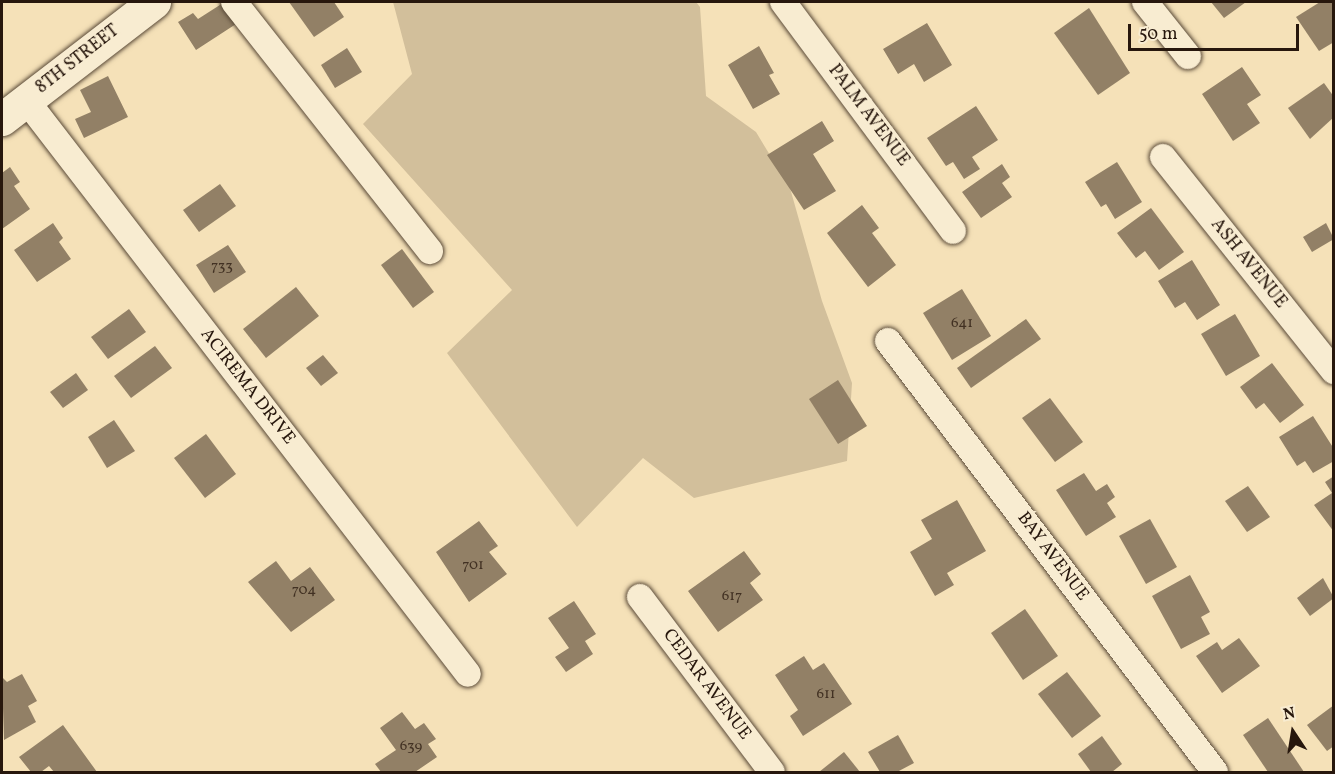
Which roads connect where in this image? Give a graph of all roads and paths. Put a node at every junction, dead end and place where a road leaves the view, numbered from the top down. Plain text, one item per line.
1 (154, 2) edge
2 (234, 2) edge
3 (783, 2) edge
4 (1145, 2) edge
5 (1188, 56) dead end
6 (14, 110) edge
7 (1163, 157) dead end
8 (953, 231) dead end
9 (430, 251) dead end
10 (888, 341) dead end
11 (1334, 371) edge
12 (640, 597) dead end
13 (468, 674) dead end
14 (772, 772) edge
15 (1215, 772) edge

1 - 6 street, 8TH STREET
2 - 9 street
3 - 8 street, PALM AVENUE
4 - 5 street
6 - 13 street, ACIREMA DRIVE
7 - 11 street, ASH AVENUE
10 - 15 street, BAY AVENUE
12 - 14 street, CEDAR AVENUE

